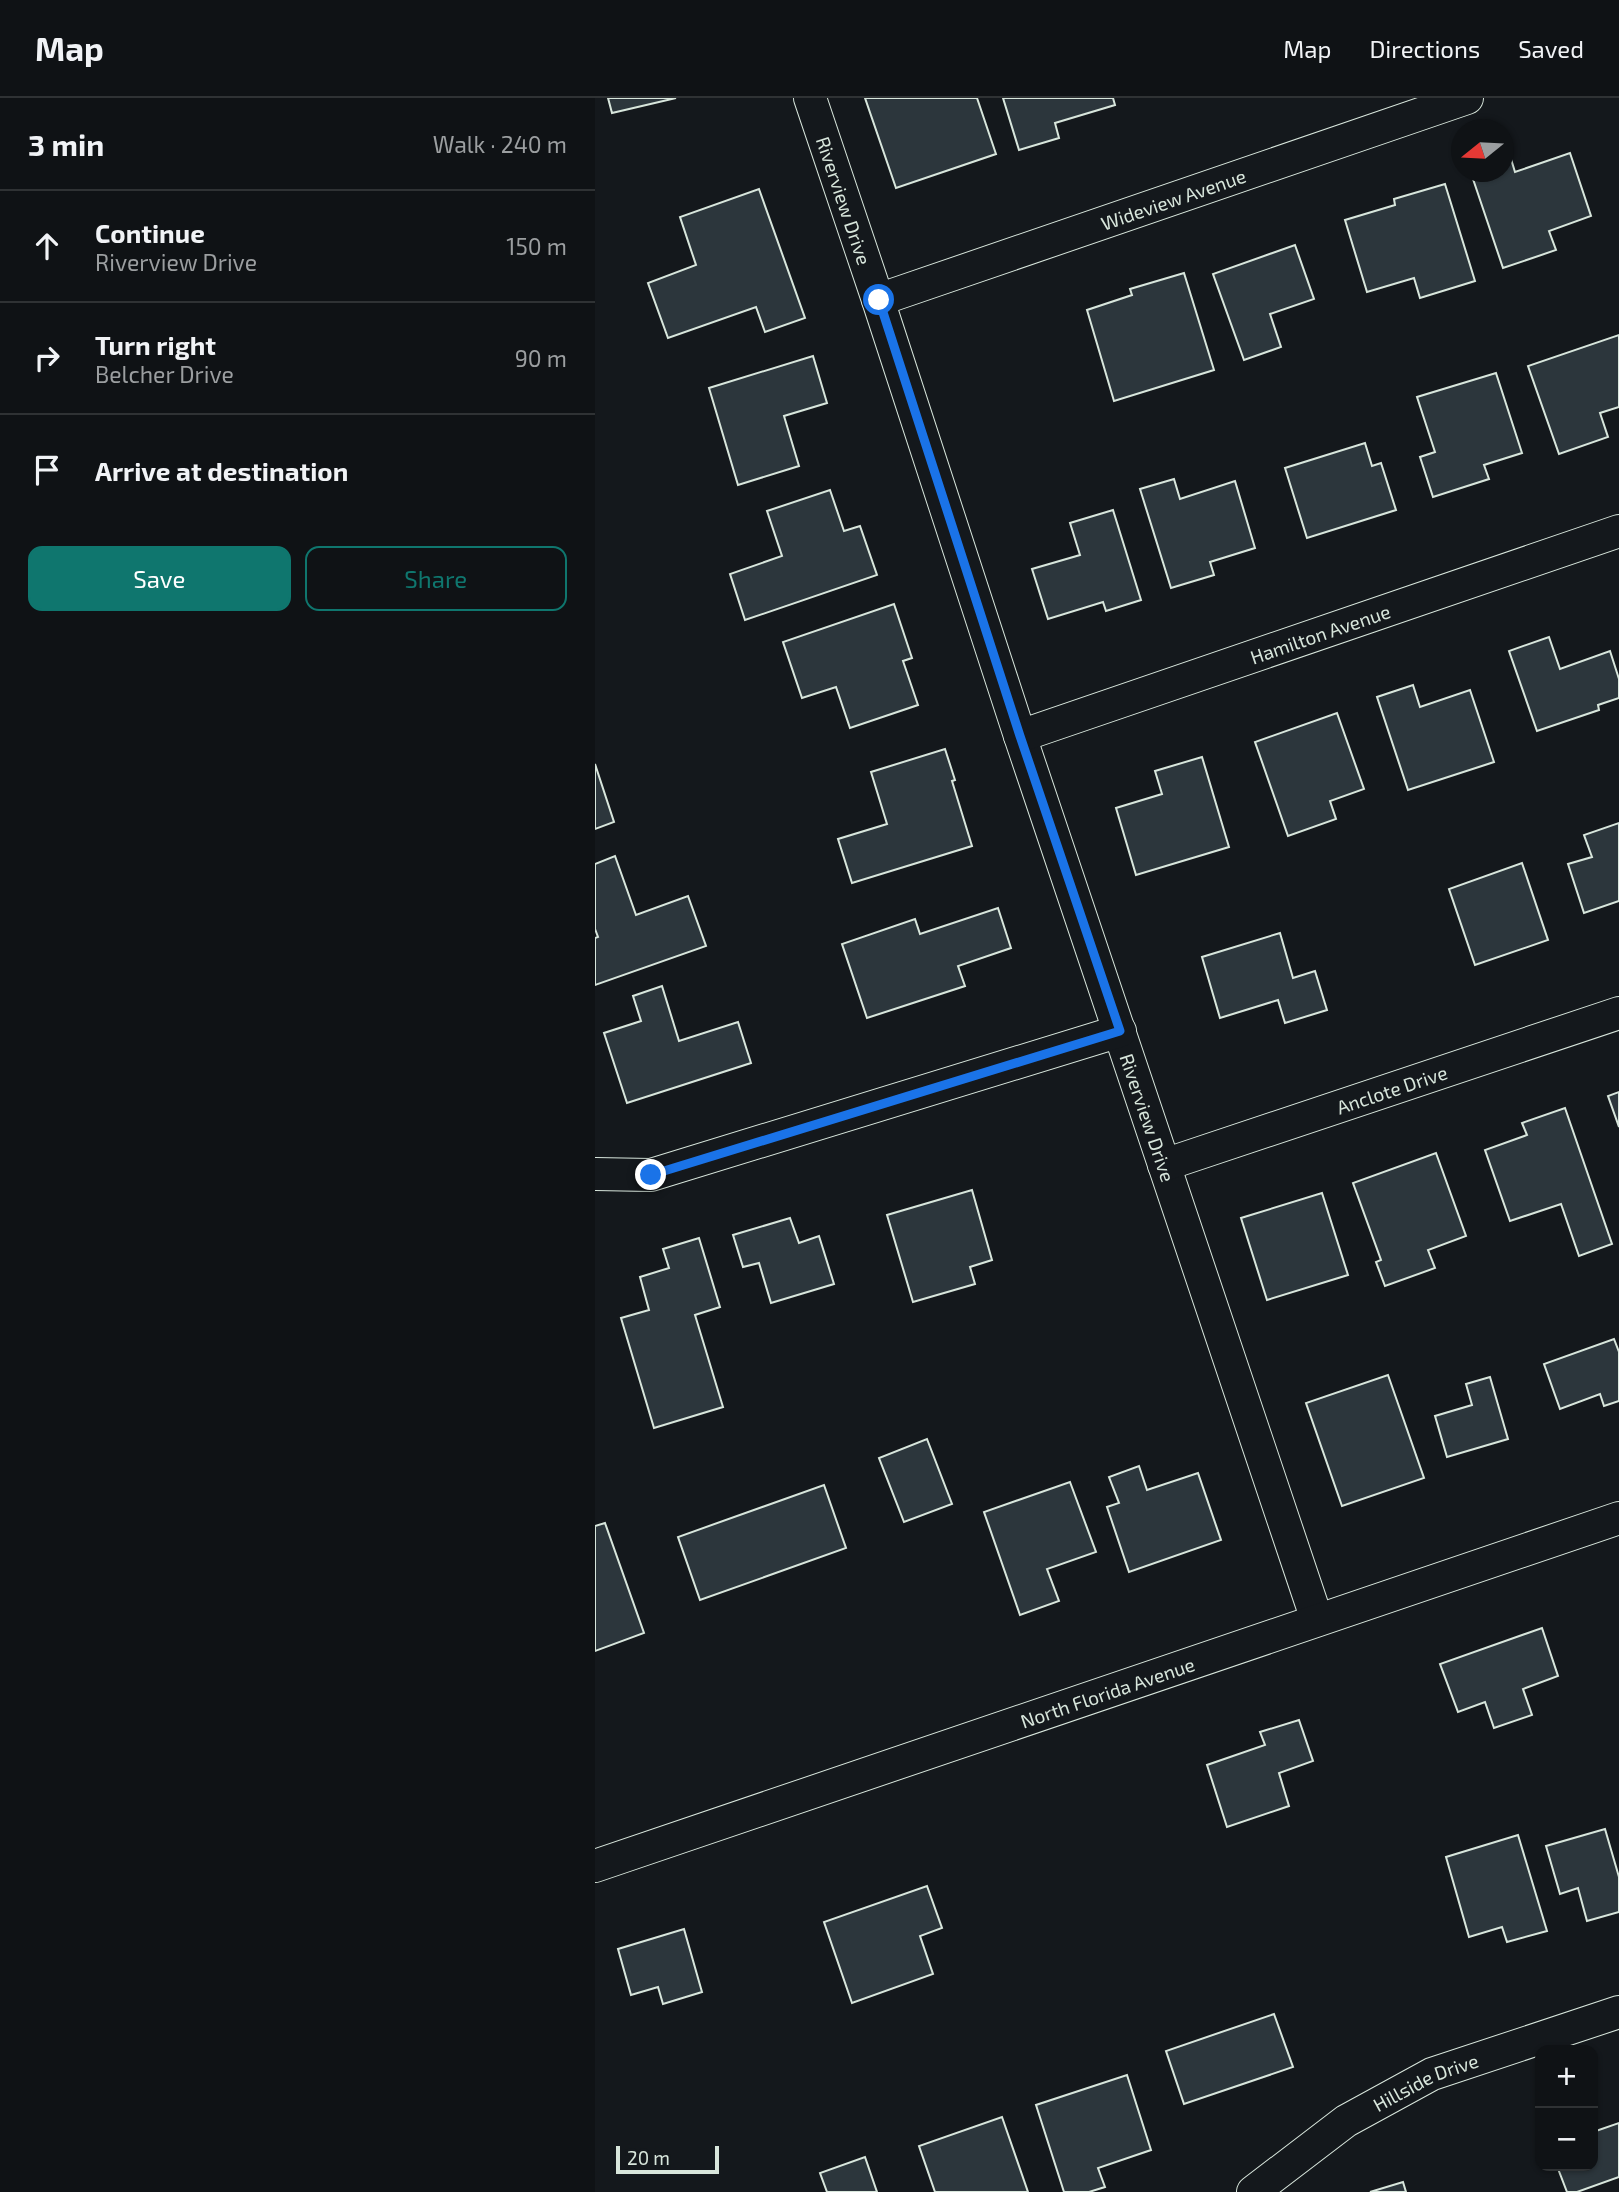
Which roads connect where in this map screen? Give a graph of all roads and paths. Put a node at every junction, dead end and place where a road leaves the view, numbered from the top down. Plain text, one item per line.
1 (810, 98) edge
2 (1467, 98) edge
3 (879, 300) junction
4 (1619, 531) edge
5 (1020, 736) junction
6 (1619, 1013) edge
7 (1120, 1031) junction
8 (1164, 1165) junction
9 (595, 1174) edge
10 (1619, 1518) edge
11 (1317, 1620) junction
12 (595, 1866) edge
13 (1619, 2012) edge
14 (1253, 2192) edge

1 - 3 street, Riverview Drive
2 - 3 street, Wideview Avenue
3 - 5 street, Riverview Drive
4 - 5 street, Hamilton Avenue
5 - 7 street, Riverview Drive
6 - 8 street, Anclote Drive
7 - 8 street, Riverview Drive
7 - 9 street
8 - 11 street, Riverview Drive
10 - 11 street, North Florida Avenue
11 - 12 street, North Florida Avenue
13 - 14 street, Hillside Drive

